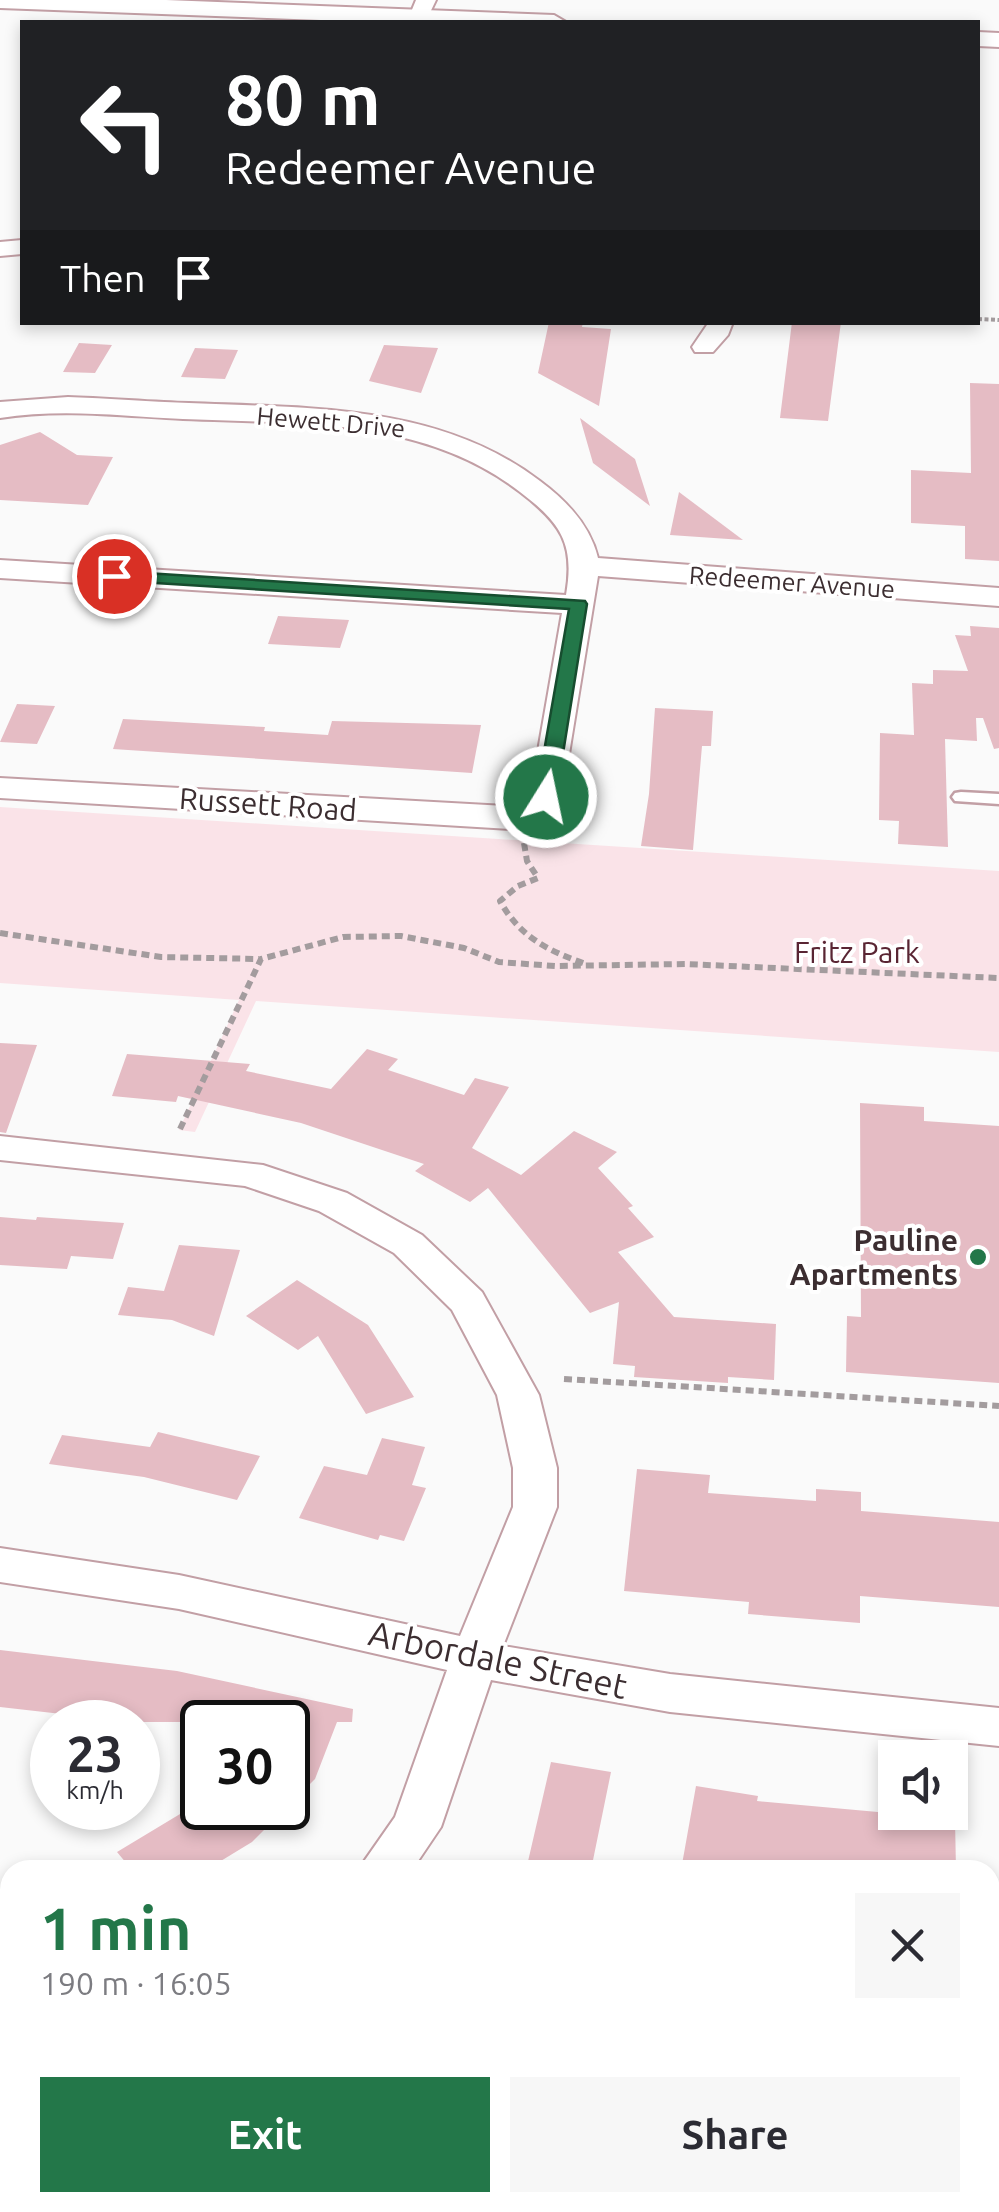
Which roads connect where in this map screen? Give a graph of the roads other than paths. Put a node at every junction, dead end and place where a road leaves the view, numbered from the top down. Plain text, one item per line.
1 (0, 0) edge
2 (422, 9) edge
3 (534, 20) edge
4 (720, 325) edge
5 (704, 347) dead end
6 (0, 410) edge
7 (585, 566) junction
8 (0, 569) edge
9 (999, 597) edge
10 (578, 604) junction
11 (0, 788) edge
12 (961, 797) dead end
13 (999, 798) edge
14 (0, 1148) edge
15 (0, 1566) edge
16 (476, 1658) junction
17 (999, 1728) edge
18 (390, 1860) edge

1 - 2 street
2 - 3 street
4 - 5 street
6 - 7 street, Hewett Drive
7 - 9 street, Redeemer Avenue
7 - 10 street
8 - 10 street
10 - 11 street, Russett Road
12 - 13 lane
14 - 16 street
15 - 16 street, Arbordale Street
16 - 17 street, Arbordale Street
16 - 18 street

